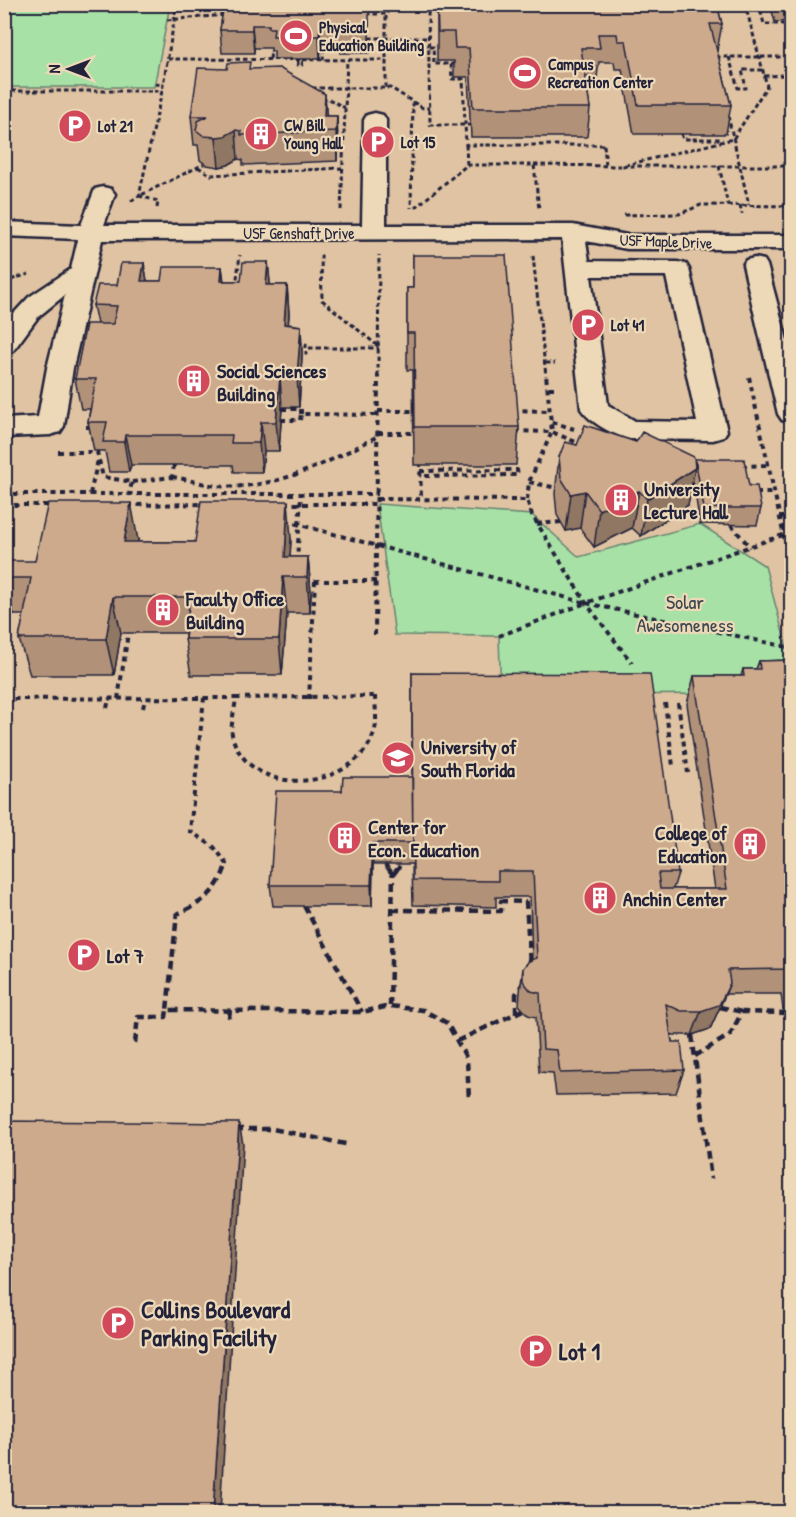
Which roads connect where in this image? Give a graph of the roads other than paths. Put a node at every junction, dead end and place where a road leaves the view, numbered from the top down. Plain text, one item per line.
1 (375, 120) dead end
2 (103, 194) dead end
3 (792, 226) edge
4 (747, 227) junction
5 (4, 229) edge
6 (91, 232) junction
7 (583, 233) junction
8 (792, 242) edge
9 (376, 243) junction
10 (578, 268) junction
11 (83, 272) junction
12 (5, 343) edge
13 (792, 414) edge
14 (4, 428) edge

1 - 9 street
2 - 6 street
3 - 4 street
4 - 7 street, USF Maple Drive
4 - 8 street
4 - 13 street
5 - 6 street, USF Genshaft Drive
6 - 9 street, USF Genshaft Drive
6 - 11 street
7 - 9 street, USF Genshaft Drive
7 - 10 street
10 - 10 street
11 - 12 street
11 - 14 street

